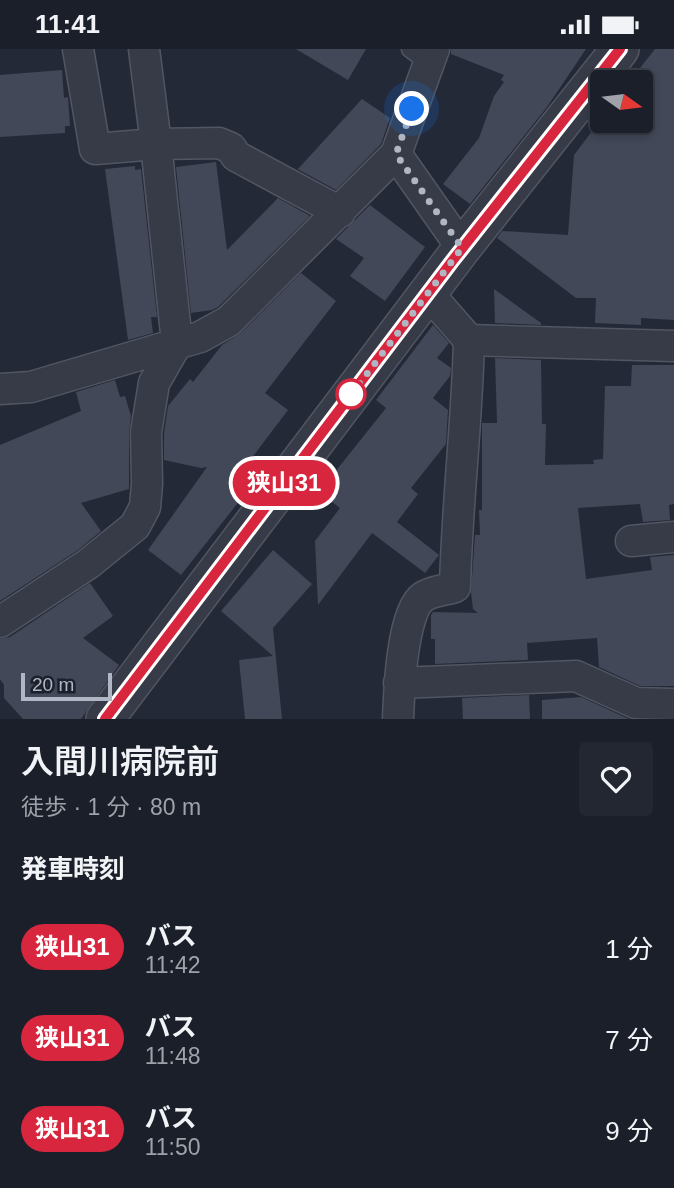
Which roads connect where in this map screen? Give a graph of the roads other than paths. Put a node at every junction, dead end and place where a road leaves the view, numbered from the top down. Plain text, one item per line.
1 (78, 49) edge
2 (144, 49) edge
3 (620, 49) edge
4 (424, 54) edge
5 (156, 144) junction
6 (396, 154) junction
7 (340, 212) junction
8 (462, 248) junction
9 (428, 293) junction
10 (469, 340) junction
11 (177, 343) junction
12 (674, 346) edge
13 (0, 389) edge
14 (674, 537) edge
15 (631, 541) dead end
16 (0, 622) edge
17 (399, 683) junction
18 (674, 704) edge
19 (105, 719) edge
20 (398, 719) edge

1 - 5 street
2 - 5 street
3 - 8 street
4 - 6 street
5 - 7 street
5 - 11 street
6 - 7 street
6 - 8 street
7 - 11 street
8 - 9 street
9 - 10 street
9 - 19 street
10 - 12 street
10 - 17 street
11 - 13 street
11 - 16 street
14 - 15 street
17 - 18 street
17 - 20 street

